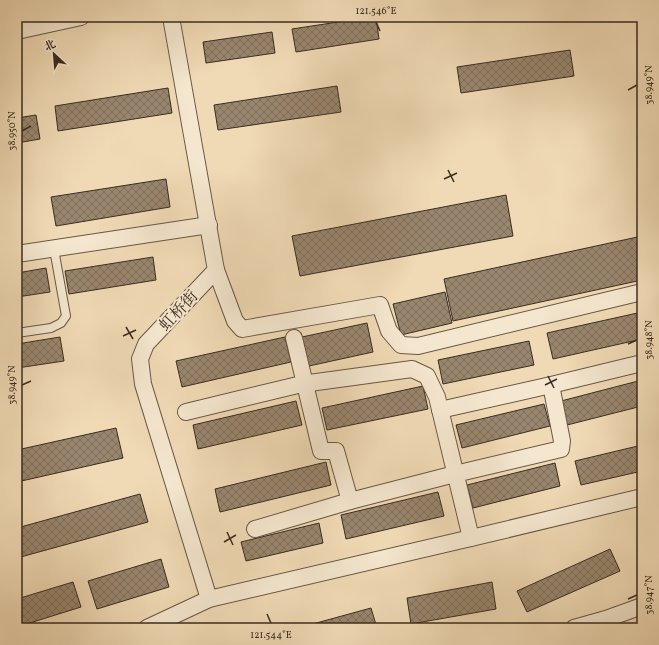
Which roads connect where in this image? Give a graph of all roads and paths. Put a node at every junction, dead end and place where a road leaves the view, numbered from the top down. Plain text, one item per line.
1 (80, 17) edge
2 (171, 17) edge
3 (17, 31) edge
4 (209, 225) junction
5 (54, 248) junction
6 (17, 254) edge
7 (216, 270) junction
8 (642, 292) edge
9 (17, 333) edge
10 (294, 338) dead end
11 (642, 363) edge
12 (305, 384) junction
13 (550, 385) junction
14 (440, 410) junction
15 (186, 412) dead end
16 (455, 474) junction
17 (642, 497) edge
18 (350, 501) junction
19 (255, 529) dead end
20 (471, 538) junction
21 (209, 599) junction
22 (642, 606) edge
23 (147, 628) edge
24 (574, 628) edge

1 - 3 street
2 - 4 street
4 - 5 street
4 - 7 street
5 - 6 street
5 - 9 lane
7 - 8 street
7 - 21 street, 虹桥街
10 - 12 street
11 - 13 street
12 - 14 street
12 - 15 street
12 - 18 street
13 - 14 street
13 - 16 street
14 - 16 street
16 - 18 street
16 - 20 street
17 - 20 street
18 - 19 street
20 - 21 street
21 - 23 street
22 - 24 street

